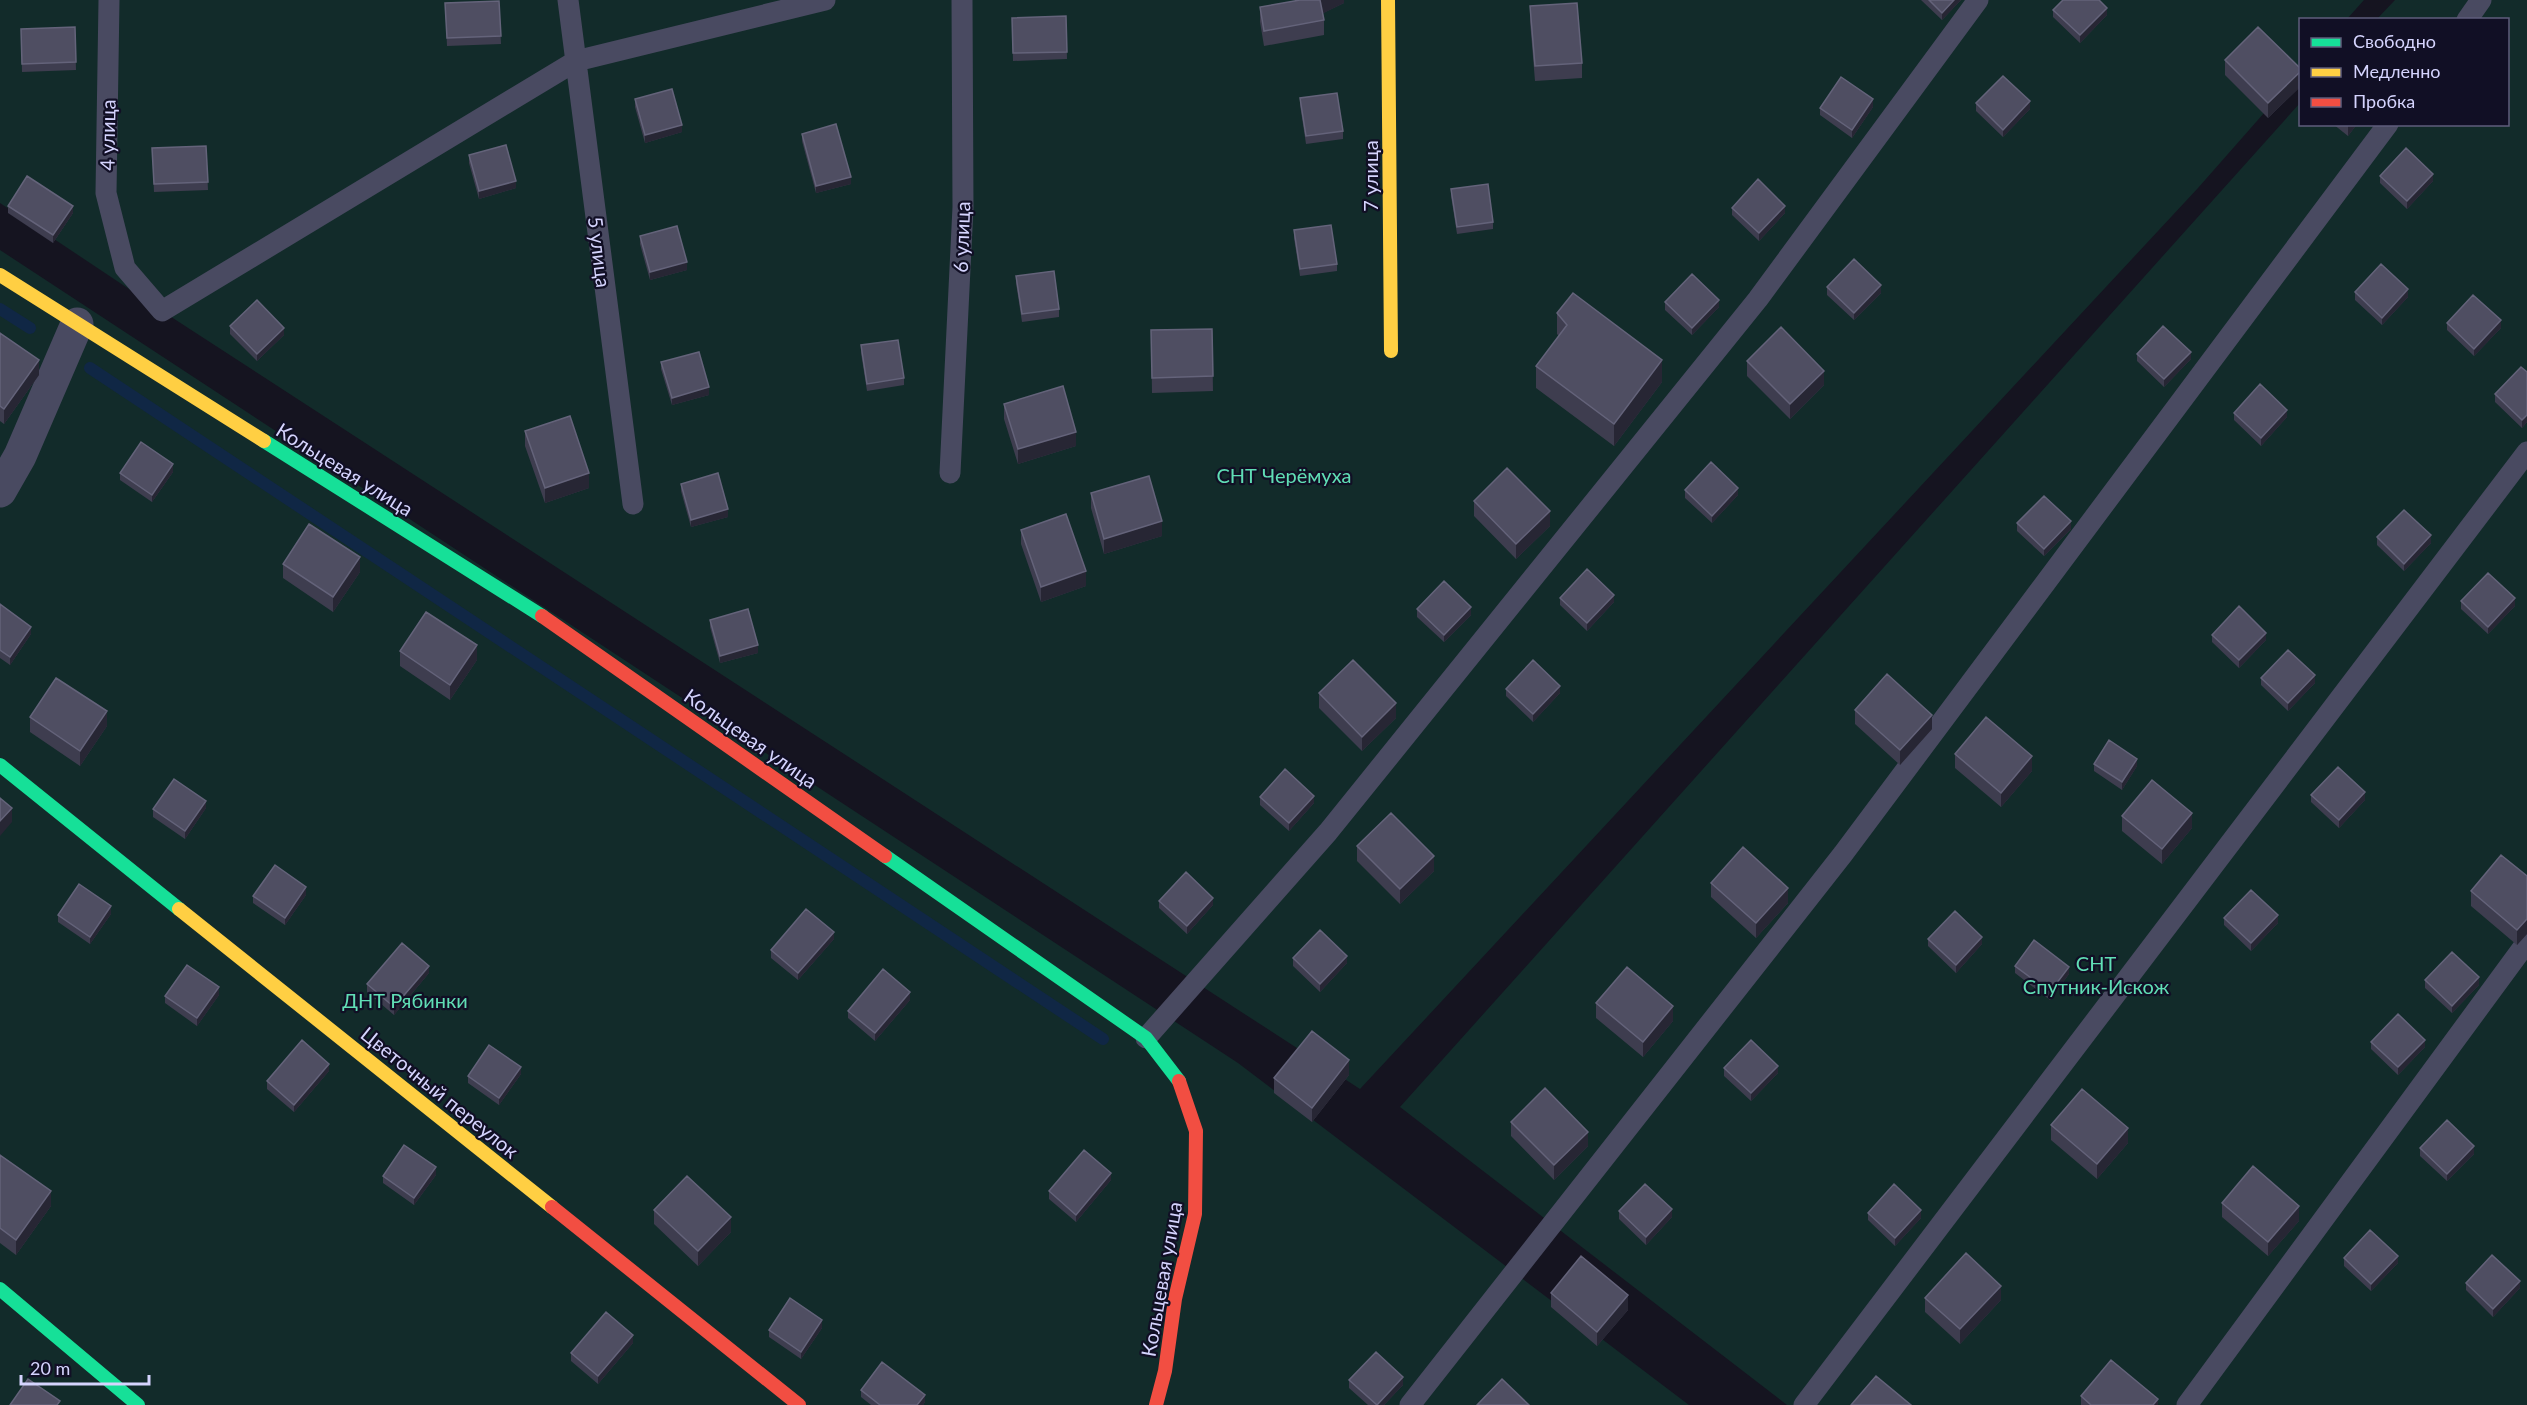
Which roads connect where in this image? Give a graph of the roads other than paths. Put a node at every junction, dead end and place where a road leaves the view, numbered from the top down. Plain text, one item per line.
1 (109, 0) edge
2 (568, 0) edge
3 (825, 0) edge
4 (962, 0) edge
5 (1388, 0) edge
6 (1977, 0) edge
7 (2481, 0) edge
8 (2468, 18) edge
9 (576, 61) junction
10 (2387, 126) edge
11 (0, 275) edge
12 (77, 324) junction
13 (1391, 351) dead end
14 (2527, 452) edge
15 (950, 473) dead end
16 (0, 491) edge
17 (633, 504) dead end
18 (0, 765) edge
19 (2527, 942) edge
20 (1146, 1038) junction
21 (0, 1289) edge
22 (138, 1405) edge
23 (799, 1405) edge
24 (1156, 1405) edge
25 (1410, 1405) edge
26 (1804, 1405) edge
27 (2187, 1405) edge

1 - 9 lane, 4 улица
2 - 9 lane, 5 улица
3 - 9 lane
4 - 15 lane, 6 улица
5 - 13 street, 7 улица
6 - 20 lane
7 - 8 lane
9 - 17 lane, 5 улица
10 - 25 lane
11 - 12 street, Кольцевая улица
12 - 16 street
12 - 20 street, Кольцевая улица
14 - 26 lane
18 - 23 street, Цветочный переулок
19 - 27 lane
20 - 24 street, Кольцевая улица
21 - 22 street

